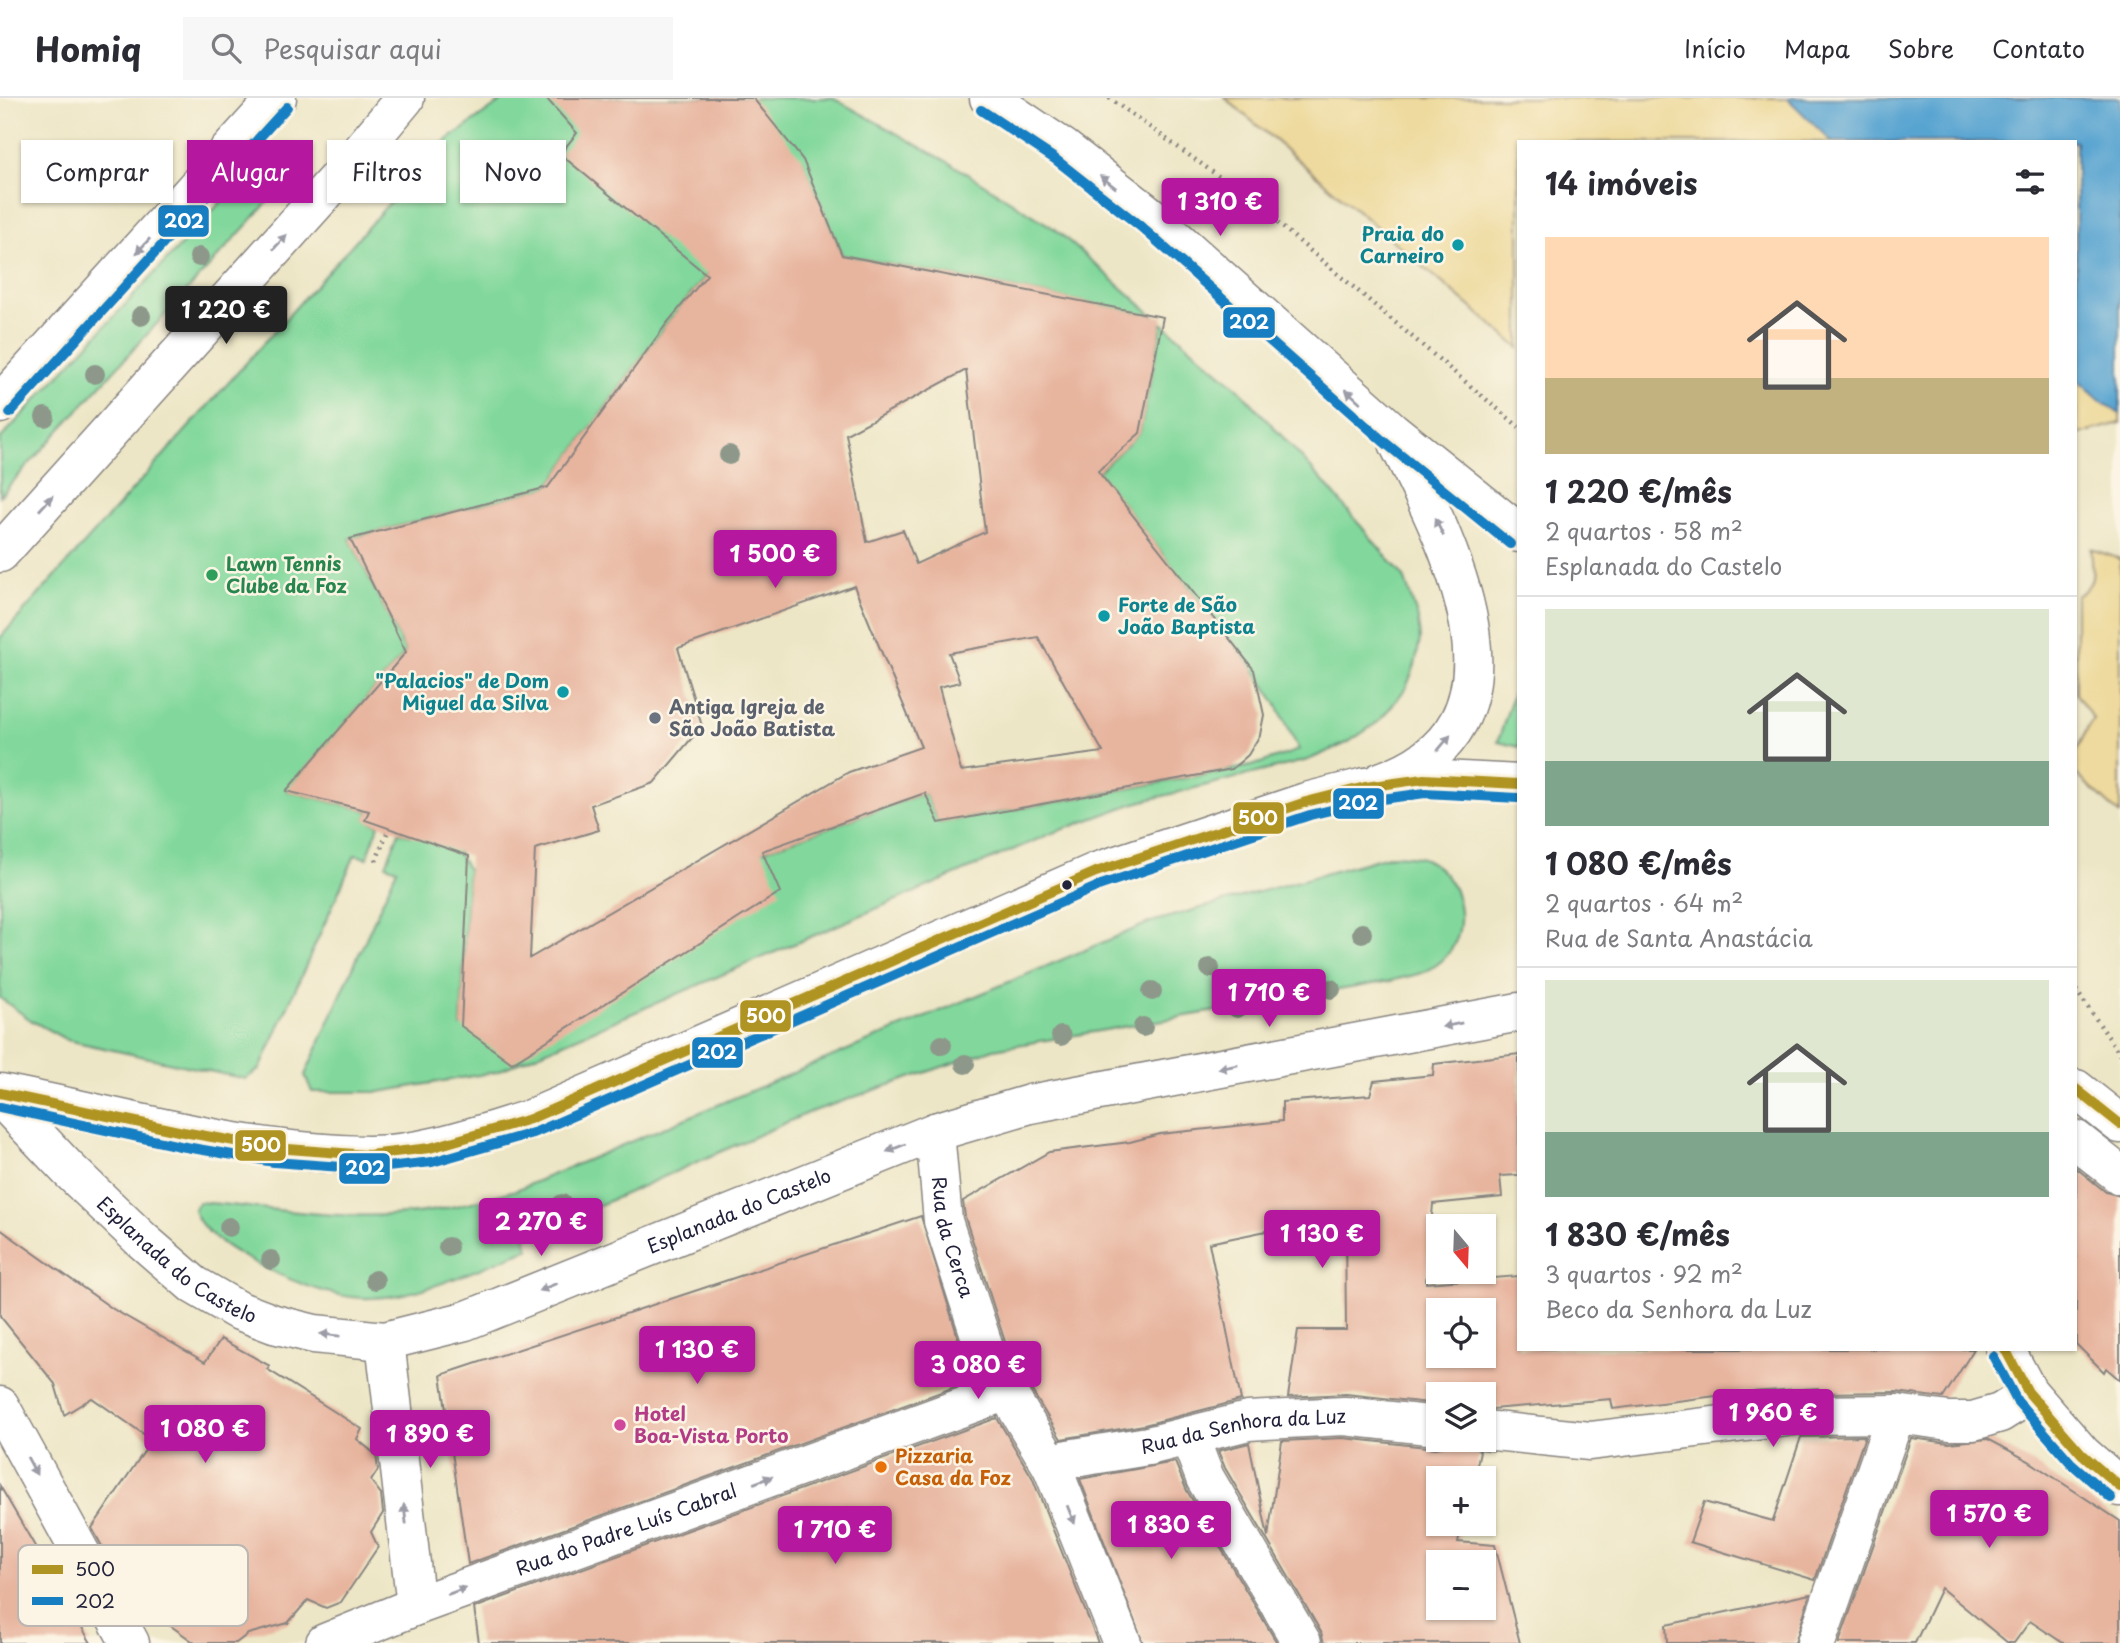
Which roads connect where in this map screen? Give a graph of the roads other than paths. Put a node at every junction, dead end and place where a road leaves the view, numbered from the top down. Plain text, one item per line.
1 (277, 98) edge
2 (405, 98) edge
3 (989, 98) edge
4 (0, 404) edge
5 (1392, 431) junction
6 (1517, 531) edge
7 (0, 553) edge
8 (1517, 784) edge
9 (1365, 788) junction
10 (1517, 1012) edge
11 (2077, 1090) edge
12 (0, 1095) edge
13 (2120, 1124) edge
14 (934, 1132) junction
15 (2077, 1141) edge
16 (2120, 1175) edge
17 (385, 1340) junction
18 (2006, 1351) edge
19 (1007, 1391) junction
20 (2028, 1392) junction
21 (0, 1405) edge
22 (1896, 1414) junction
23 (1426, 1425) edge
24 (1496, 1431) edge
25 (1189, 1436) junction
26 (1052, 1467) junction
27 (2120, 1487) edge
28 (76, 1545) edge
29 (416, 1606) junction
30 (121, 1626) edge
31 (130, 1643) edge
32 (325, 1643) edge
33 (1122, 1643) edge
34 (1302, 1643) edge
35 (1816, 1643) edge

1 -> 4 street
7 -> 2 street
5 -> 3 street
5 - 6 street
9 -> 5 street
8 - 9 street, Esplanada do Castelo
9 - 12 street, Esplanada do Castelo
10 -> 14 street, Esplanada do Castelo
11 - 13 street
17 -> 12 street, Esplanada do Castelo
14 -> 17 street, Esplanada do Castelo
14 - 19 street, Rua da Cerca
15 - 16 street
29 -> 17 street
18 - 20 street
19 - 26 street, Rua da Cerca
29 -> 19 street, Rua do Padre Luís Cabral
20 - 22 street
20 - 27 street
21 -> 28 street
22 - 24 street
22 - 35 street
23 - 25 street, Rua da Senhora da Luz
25 - 26 street, Rua da Senhora da Luz
25 - 34 street
26 -> 33 street, Rua da Cerca
29 - 32 street, Rua do Padre Luís Cabral
30 -> 31 street

